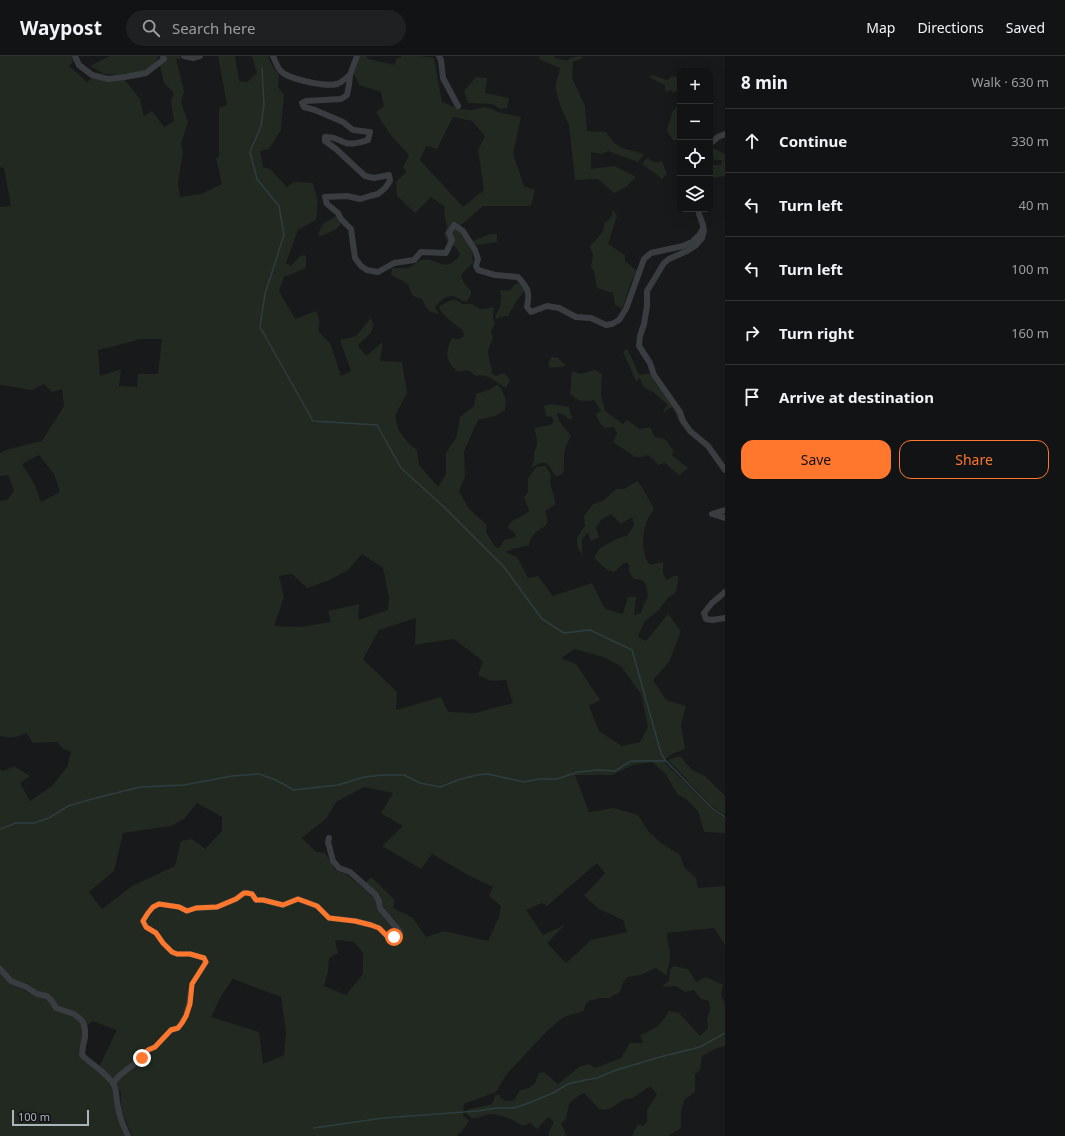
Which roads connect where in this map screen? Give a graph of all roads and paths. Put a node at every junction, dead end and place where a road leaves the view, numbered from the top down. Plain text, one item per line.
1 (75, 56) edge
2 (163, 56) edge
3 (184, 56) edge
4 (200, 56) edge
5 (274, 56) edge
6 (357, 56) edge
7 (439, 56) edge
8 (350, 75) junction
9 (458, 106) dead end
10 (725, 134) edge
11 (713, 141) edge
12 (699, 212) edge
13 (703, 225) junction
14 (725, 470) edge
15 (725, 510) edge
16 (725, 518) edge
17 (725, 592) edge
18 (725, 618) edge
19 (329, 838) dead end
20 (0, 969) edge
21 (113, 1083) junction
22 (128, 1136) edge

1 - 2 street
3 - 4 street
5 - 8 street
6 - 8 street
7 - 9 street
8 - 13 street
10 - 11 street
12 - 13 street
13 - 14 street
15 - 16 street
17 - 18 street
19 - 21 street
20 - 21 street
21 - 22 street

